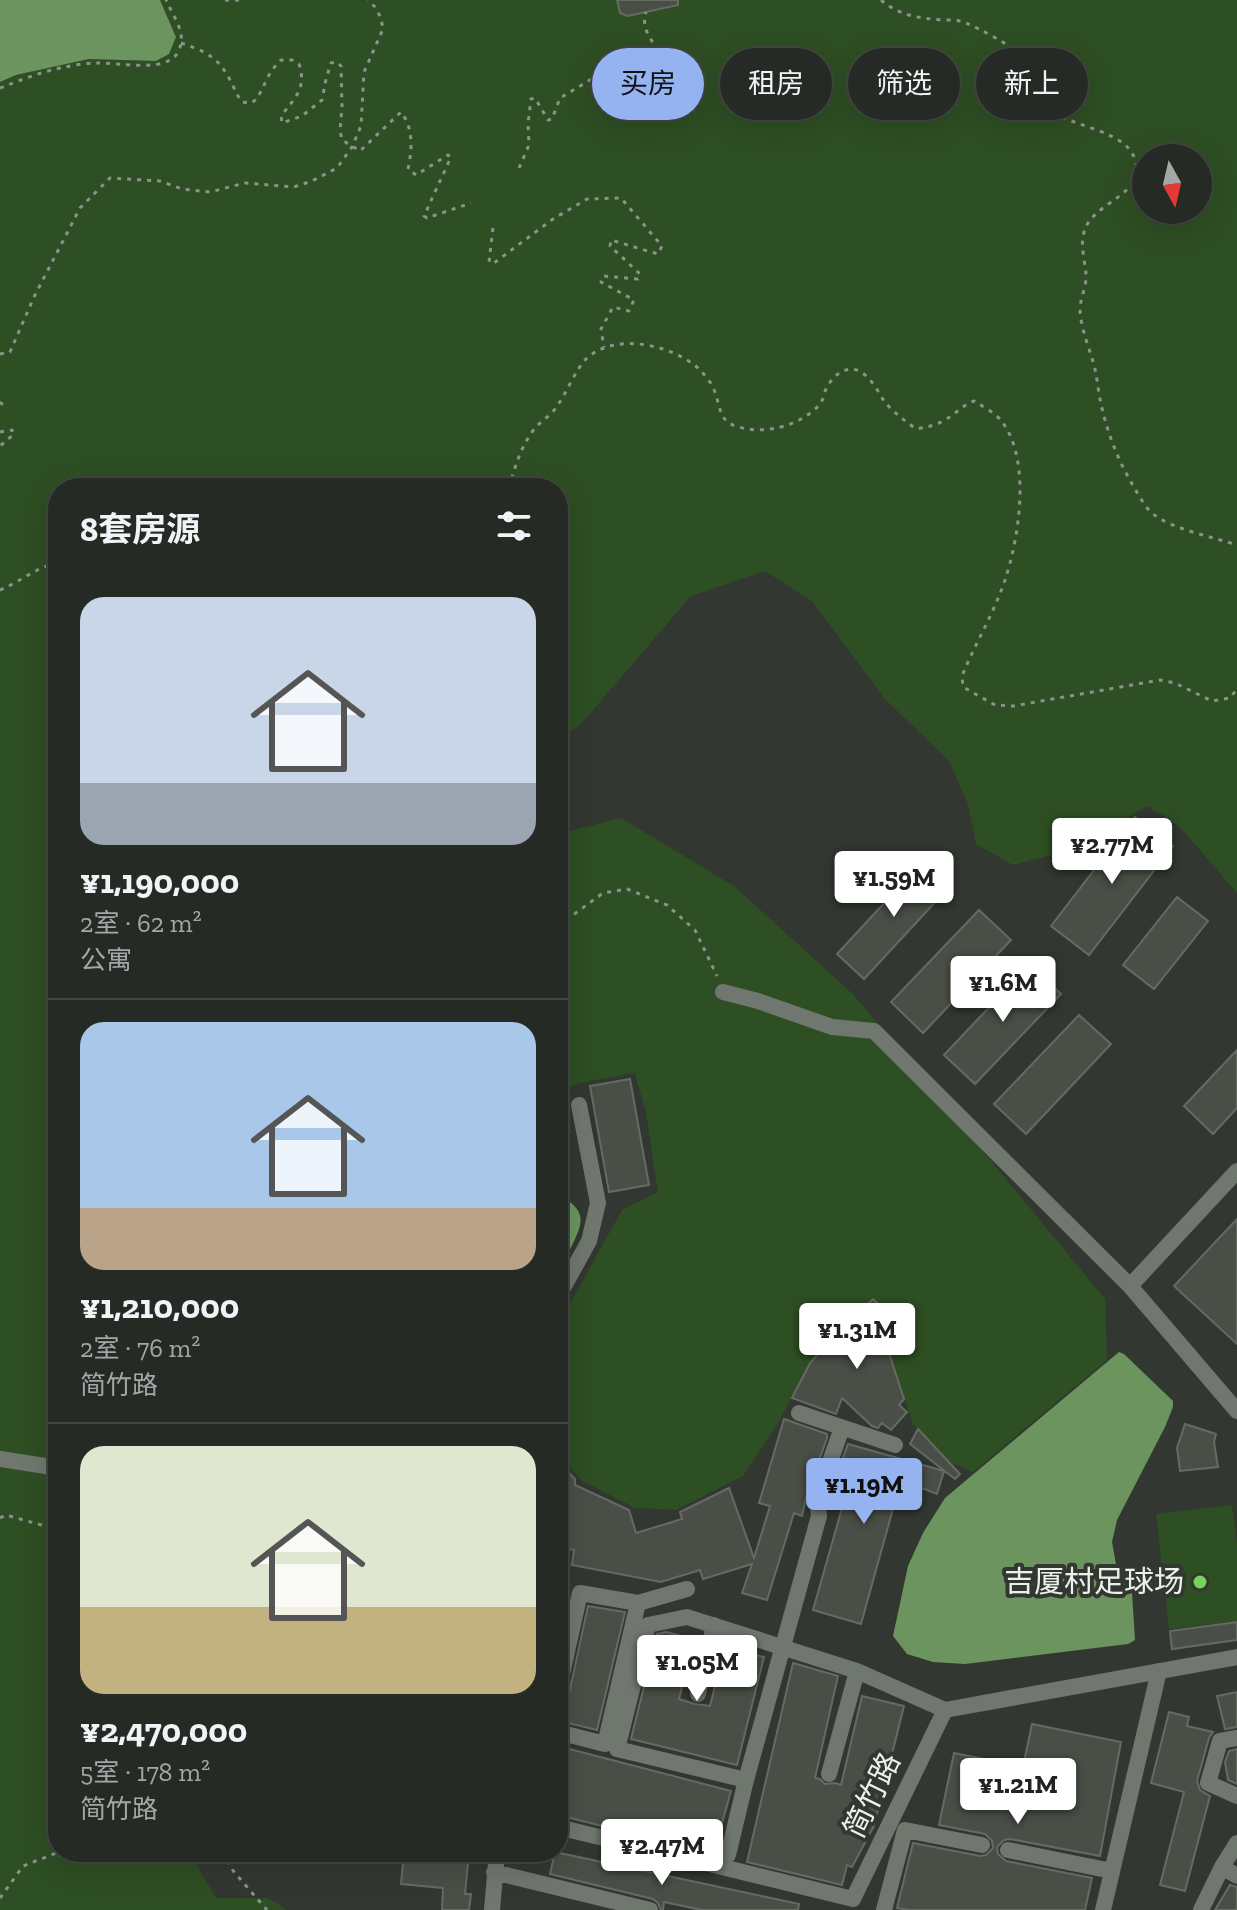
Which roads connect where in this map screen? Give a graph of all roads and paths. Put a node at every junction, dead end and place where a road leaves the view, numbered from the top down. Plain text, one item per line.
1 (166, 0) edge
2 (225, 0) edge
3 (244, 0) edge
4 (368, 0) edge
5 (881, 0) edge
6 (646, 12) dead end
7 (181, 43) junction
8 (0, 88) edge
9 (352, 147) junction
10 (519, 168) dead end
11 (471, 203) dead end
12 (493, 228) dead end
13 (604, 347) junction
14 (0, 354) edge
15 (0, 432) edge
16 (0, 446) edge
17 (512, 478) edge
18 (1237, 545) edge
19 (48, 564) edge
20 (0, 590) edge
21 (1237, 689) edge
22 (568, 919) edge
23 (723, 992) joint
24 (579, 1105) dead end
25 (1237, 1171) edge
26 (568, 1279) edge
27 (1130, 1286) junction
28 (1237, 1411) edge
29 (799, 1413) dead end
30 (842, 1428) junction
31 (895, 1445) dead end
32 (0, 1459) edge
33 (48, 1466) edge
34 (0, 1518) edge
35 (48, 1527) edge
36 (687, 1589) dead end
37 (638, 1603) junction
38 (714, 1625) junction
39 (568, 1638) edge
40 (784, 1648) junction
41 (1237, 1657) edge
42 (857, 1671) junction
43 (1159, 1671) junction
44 (698, 1694) dead end
45 (945, 1710) junction
46 (568, 1735) edge
47 (1237, 1738) edge
48 (829, 1774) dead end
49 (746, 1780) junction
50 (1237, 1796) edge
51 (568, 1829) edge
52 (1237, 1843) edge
53 (982, 1845) dead end
54 (1008, 1850) dead end
55 (728, 1855) dead end
56 (48, 1856) edge
57 (228, 1862) edge
58 (496, 1862) edge
59 (1112, 1871) junction
60 (1230, 1871) edge
61 (494, 1872) junction
62 (0, 1898) edge
63 (267, 1910) edge
64 (492, 1910) edge
65 (650, 1910) edge
66 (884, 1910) edge
67 (1103, 1910) edge
68 (1201, 1910) edge

1 - 7 path
2 - 3 path
4 - 9 path
5 - 18 path
6 - 10 path
7 - 8 path
7 - 9 path
9 - 11 path
9 - 14 path
12 - 13 path
13 - 17 path
13 - 21 path
15 - 16 path
19 - 20 path
22 - 23 path
23 - 27 street
24 - 26 street
25 - 27 street
27 - 28 street
29 - 30 street
30 - 31 street
30 - 40 street
32 - 33 street
34 - 35 path
36 - 37 street
37 - 39 street
37 - 46 street
38 - 40 street
38 - 44 street
38 - 49 street
40 - 42 street
40 - 49 street
41 - 43 street
42 - 45 street
42 - 48 street
43 - 45 street
43 - 59 street
45 - 51 street, 简竹路
47 - 50 street
49 - 55 street
52 - 60 street
53 - 66 street
54 - 59 street
56 - 62 path
57 - 63 path
58 - 61 street
59 - 67 street
60 - 68 street
61 - 64 street
61 - 65 street

